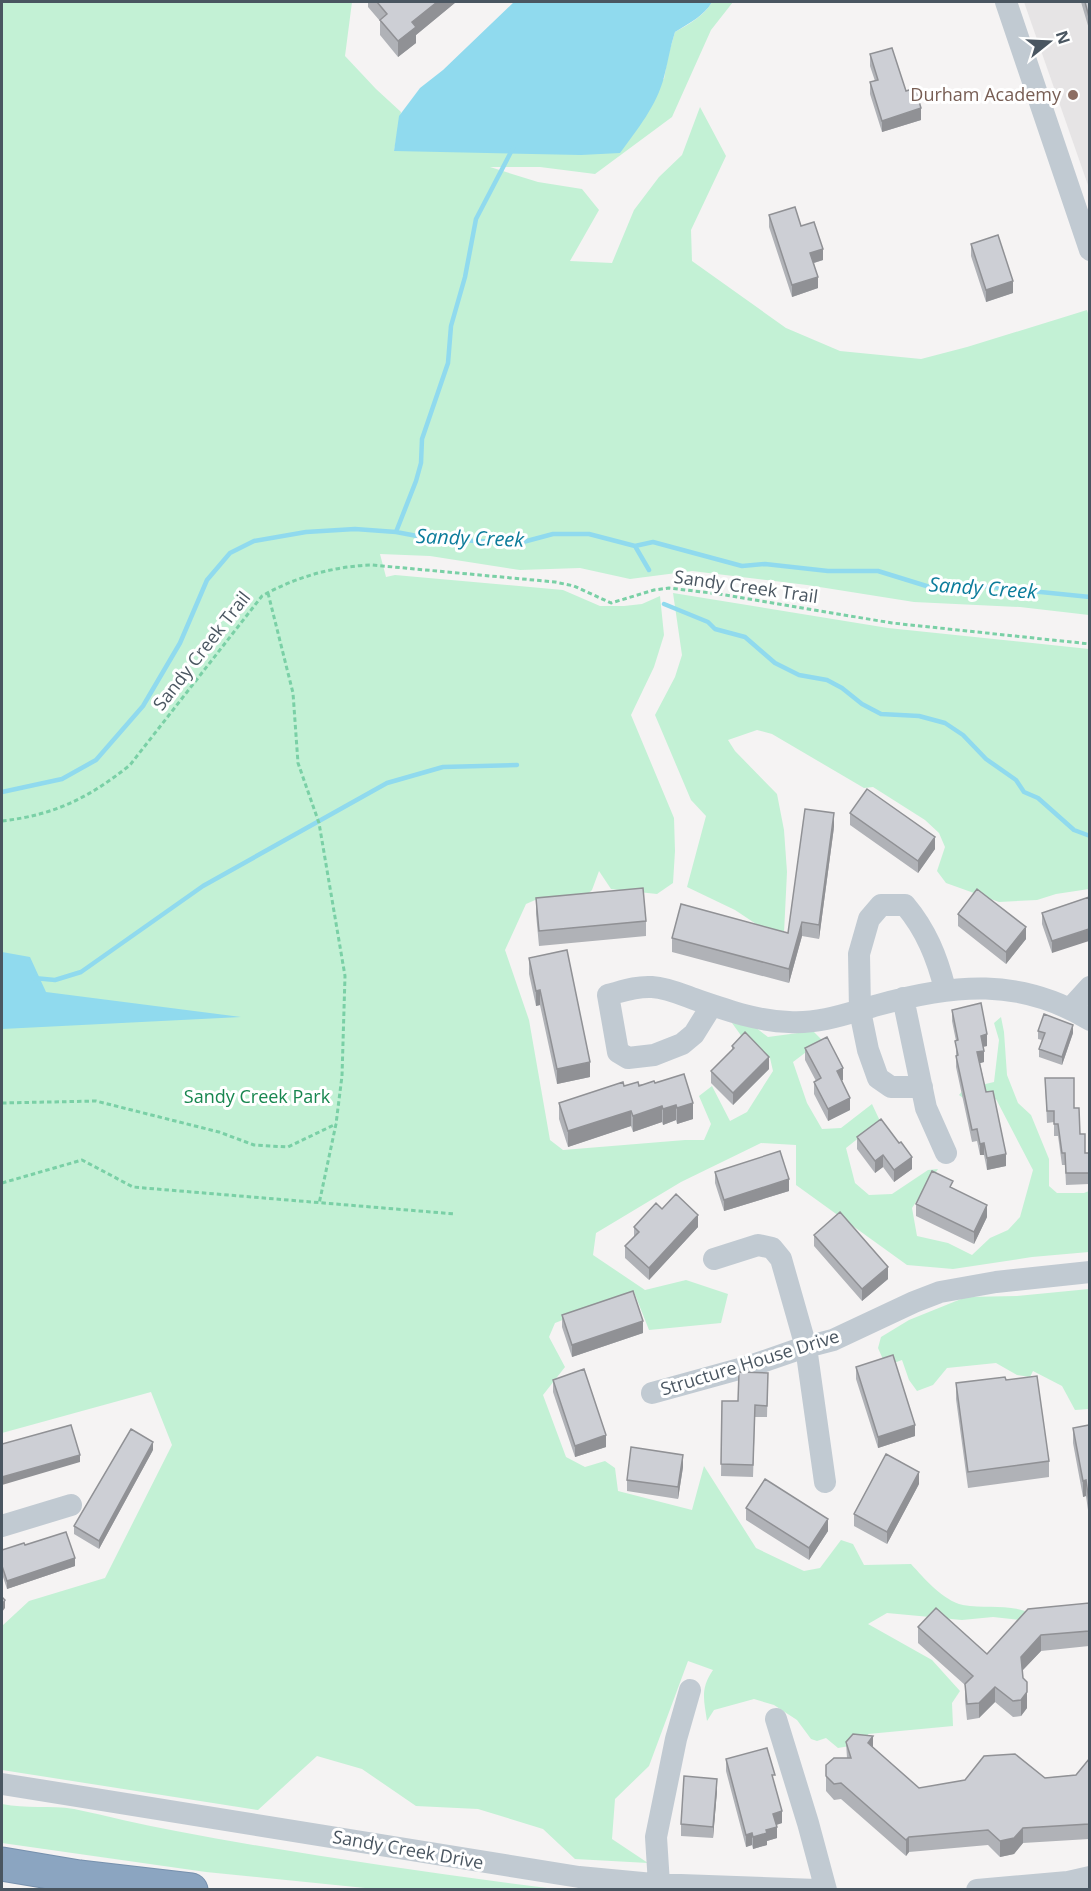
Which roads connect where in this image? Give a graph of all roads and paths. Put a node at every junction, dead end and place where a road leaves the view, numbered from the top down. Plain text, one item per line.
1 (1006, 2) edge
2 (1080, 191) edge
3 (1089, 250) edge
4 (268, 593) junction
5 (1089, 644) edge
6 (2, 821) edge
7 (1089, 987) edge
8 (945, 989) junction
9 (903, 998) junction
10 (712, 1005) junction
11 (860, 1011) junction
12 (1080, 1015) edge
13 (922, 1087) junction
14 (2, 1103) edge
15 (336, 1124) junction
16 (946, 1153) dead end
17 (2, 1183) edge
18 (319, 1204) junction
19 (455, 1214) dead end
20 (714, 1259) dead end
21 (1089, 1272) edge
22 (806, 1347) junction
23 (652, 1393) dead end
24 (825, 1482) dead end
25 (71, 1505) dead end
26 (2, 1526) edge
27 (690, 1690) dead end
28 (776, 1719) dead end
29 (2, 1784) edge
30 (2, 1864) edge
31 (1089, 1877) edge
32 (659, 1884) junction
33 (191, 1890) edge
34 (818, 1890) edge
35 (826, 1890) edge
36 (977, 1890) edge

1 - 2 street
2 - 3 street
4 - 5 path, Sandy Creek Trail
4 - 6 path, Sandy Creek Trail
4 - 15 path
7 - 12 street
8 - 9 street
8 - 11 street
8 - 12 street
9 - 11 street
9 - 13 street
10 - 10 street
10 - 11 street
11 - 13 street
13 - 16 street
14 - 15 path
15 - 18 path
17 - 18 path
18 - 19 path
20 - 22 street
21 - 22 street, Structure House Drive
22 - 23 street, Structure House Drive
22 - 24 street
25 - 26 street
27 - 32 street
28 - 35 street
29 - 32 street, Sandy Creek Drive
30 - 33 highway
31 - 36 street
32 - 34 street, Sandy Creek Drive

